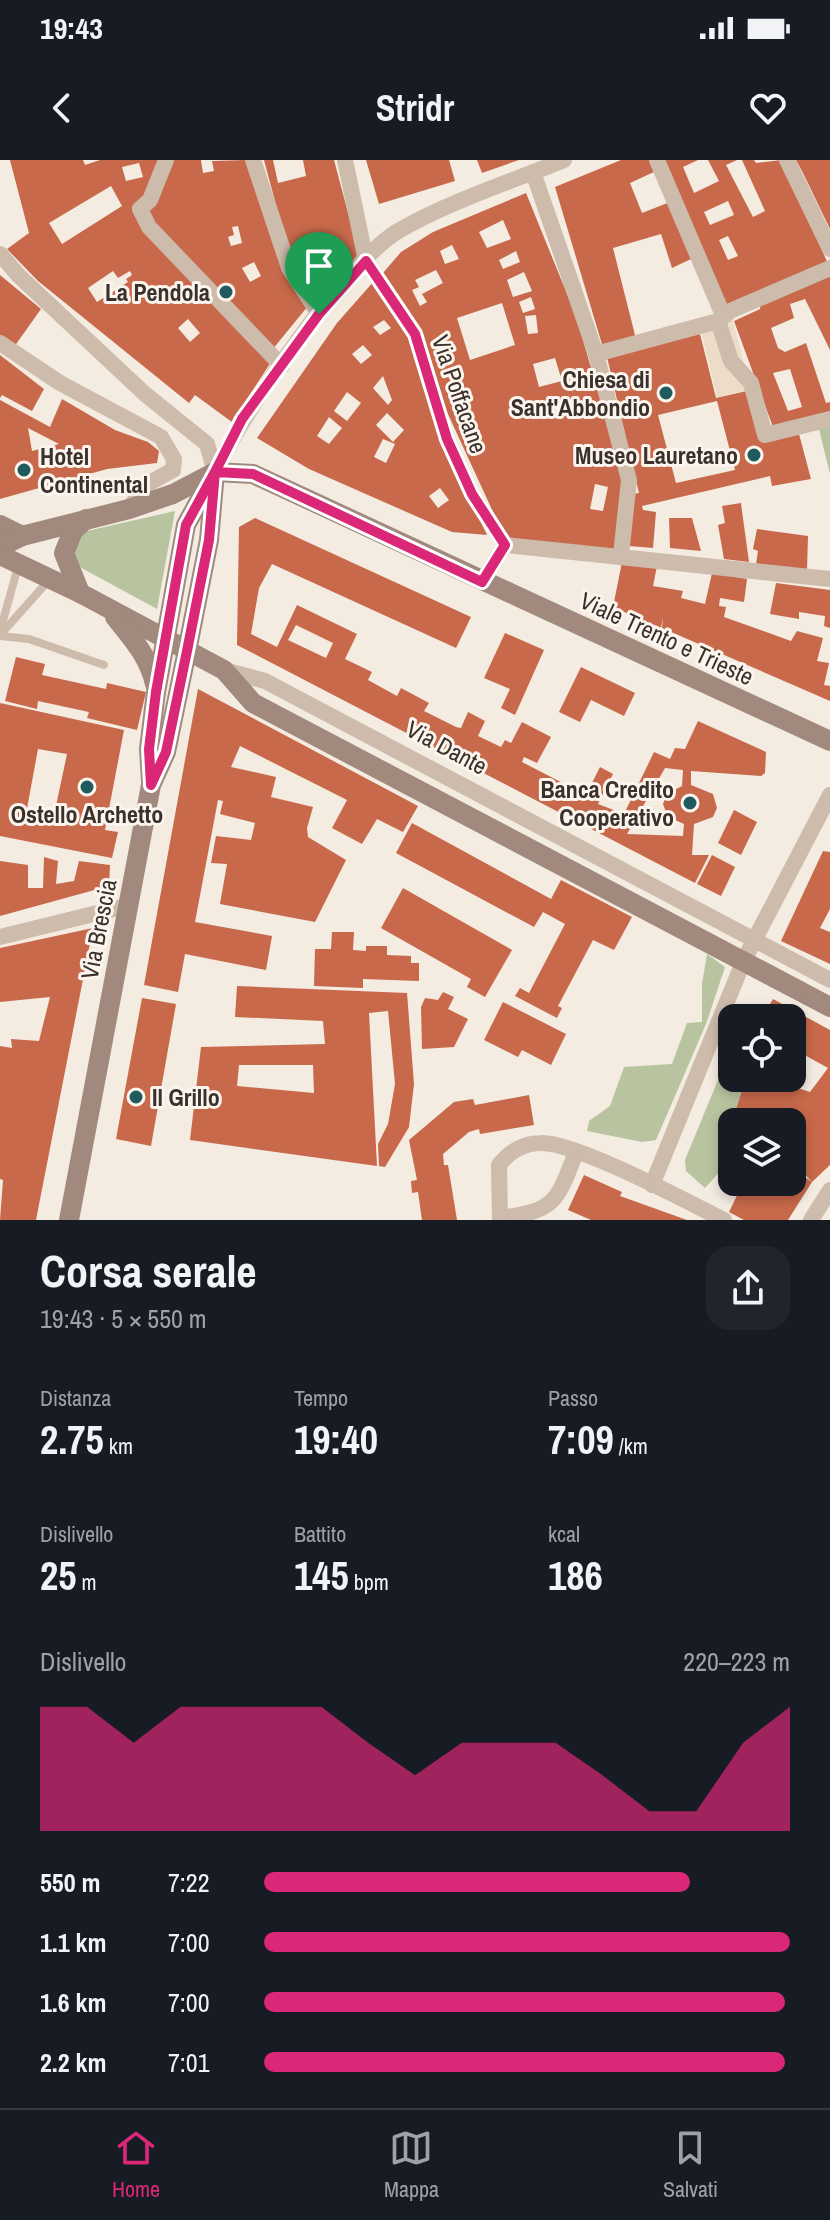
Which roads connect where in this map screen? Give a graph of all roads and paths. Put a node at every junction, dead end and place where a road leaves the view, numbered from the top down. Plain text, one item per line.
1 (166, 160) edge
2 (253, 160) edge
3 (345, 160) edge
4 (564, 160) edge
5 (657, 160) edge
6 (787, 160) edge
7 (533, 172) junction
8 (830, 249) edge
9 (0, 254) edge
10 (366, 261) junction
11 (830, 268) edge
12 (319, 314) junction
13 (720, 318) junction
14 (0, 343) edge
15 (596, 354) junction
16 (282, 366) junction
17 (145, 394) junction
18 (127, 418) junction
19 (830, 419) edge
20 (215, 472) junction
21 (129, 509) junction
22 (86, 519) junction
23 (0, 525) edge
24 (22, 536) junction
25 (505, 545) junction
26 (0, 547) edge
27 (0, 555) edge
28 (621, 555) junction
29 (9, 568) edge
30 (830, 579) edge
31 (49, 580) junction
32 (482, 582) junction
33 (80, 593) junction
34 (106, 607) junction
35 (0, 635) edge
36 (165, 639) junction
37 (187, 651) junction
38 (104, 665) dead end
39 (224, 670) junction
40 (156, 692) junction
41 (830, 741) edge
42 (151, 785) junction
43 (830, 795) edge
44 (642, 880) junction
45 (598, 885) junction
46 (130, 905) junction
47 (0, 937) edge
48 (754, 940) junction
49 (744, 960) junction
50 (830, 980) edge
51 (830, 1007) edge
52 (576, 1152) junction
53 (652, 1185) junction
54 (830, 1190) edge
55 (500, 1219) edge
56 (69, 1220) edge
57 (724, 1220) edge
58 (811, 1220) edge

1 - 16 street
2 - 12 street
3 - 10 street
4 - 7 street
5 - 13 street
6 - 8 street
7 - 10 street
7 - 15 street
9 - 17 street
10 - 12 street
10 - 25 street, Via Poffacane
11 - 13 street
12 - 16 street
13 - 15 street
13 - 19 street
14 - 18 street
15 - 28 street
16 - 20 street
17 - 18 street
17 - 20 street
18 - 21 street
20 - 21 main road
20 - 32 main road, Viale Trento e Trieste
20 - 36 main road
20 - 37 main road, Via Brescia
21 - 22 main road
22 - 24 main road
22 - 33 main road
23 - 24 main road
24 - 26 main road
25 - 28 street, Viale Trento e Trieste
25 - 32 street
27 - 29 main road, Via Dante
28 - 30 street, Viale Trento e Trieste
29 - 31 main road, Via Dante
29 - 35 lane
31 - 33 main road, Via Dante
31 - 35 lane
32 - 41 main road, Viale Trento e Trieste
33 - 34 main road, Via Dante
34 - 36 main road, Via Dante
34 - 40 main road
35 - 38 lane
36 - 37 main road, Via Dante
36 - 40 main road
37 - 39 main road, Via Dante
37 - 42 main road, Via Brescia
39 - 44 street, Via Dante
39 - 45 main road, Via Dante
40 - 42 main road
42 - 46 main road, Via Brescia
43 - 48 street
44 - 45 street
44 - 48 street, Via Dante
45 - 49 main road, Via Dante
46 - 47 street
46 - 56 main road, Via Brescia
48 - 49 street
48 - 50 street, Via Dante
49 - 51 main road, Via Dante
49 - 53 street
52 - 53 street
52 - 55 street
52 - 55 street
53 - 57 street
54 - 58 street

